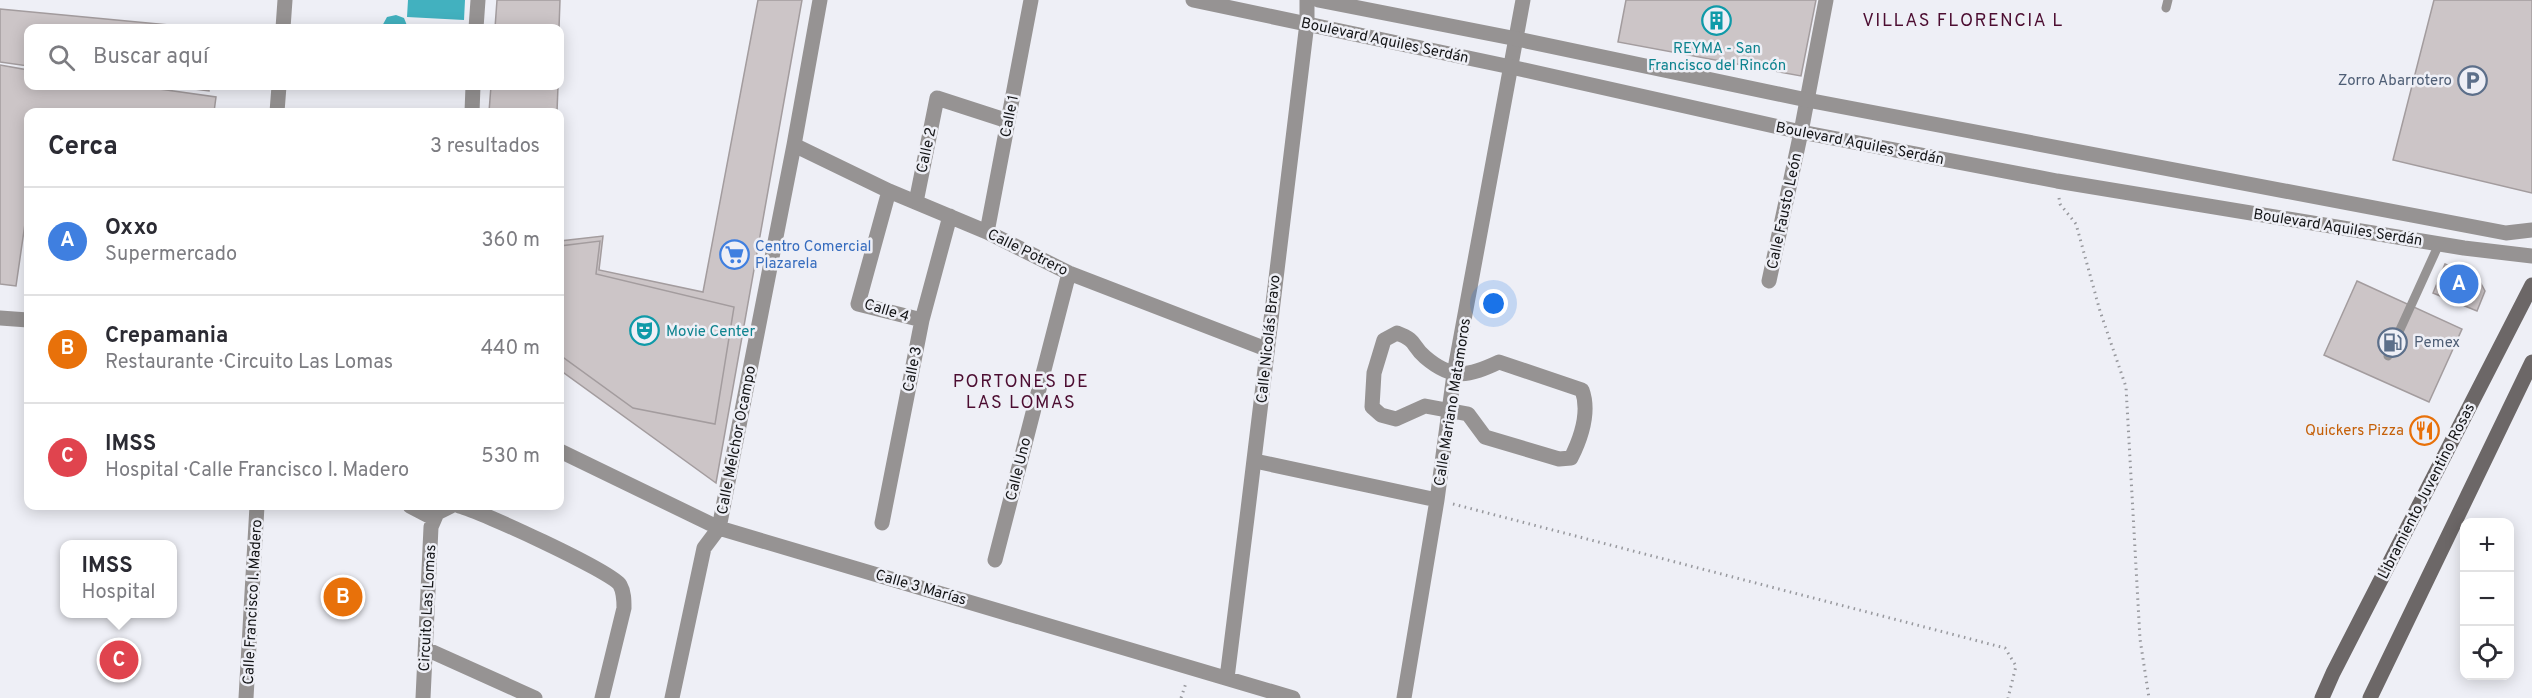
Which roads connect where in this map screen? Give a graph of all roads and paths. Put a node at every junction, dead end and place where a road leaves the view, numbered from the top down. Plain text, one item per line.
1 (285, 0) edge
2 (478, 0) edge
3 (820, 0) edge
4 (1031, 0) edge
5 (1193, 0) edge
6 (1307, 0) edge
7 (1318, 0) edge
8 (1523, 0) edge
9 (1826, 0) edge
10 (1307, 23) junction
11 (283, 24) edge
12 (476, 24) edge
13 (1517, 39) junction
14 (1511, 67) junction
15 (279, 90) edge
16 (473, 90) edge
17 (1807, 100) junction
18 (278, 108) edge
19 (472, 108) edge
20 (1008, 121) junction
21 (1801, 132) junction
22 (794, 145) junction
23 (2057, 181) junction
24 (890, 191) junction
25 (916, 202) junction
26 (950, 216) junction
27 (2532, 230) edge
28 (987, 232) junction
29 (2439, 244) junction
30 (2532, 256) edge
31 (1069, 273) junction
32 (1769, 281) dead end
33 (2532, 285) edge
34 (0, 318) edge
35 (24, 320) edge
36 (922, 321) junction
37 (1266, 349) junction
38 (2388, 356) dead end
39 (2532, 362) edge
40 (1454, 374) junction
41 (1449, 409) junction
42 (564, 453) edge
43 (1255, 461) junction
44 (1437, 500) junction
45 (258, 510) edge
46 (417, 510) edge
47 (445, 510) edge
48 (468, 510) edge
49 (433, 519) junction
50 (882, 523) dead end
51 (719, 528) junction
52 (995, 561) dead end
53 (426, 649) junction
54 (1227, 678) junction
55 (246, 698) edge
56 (423, 698) edge
57 (535, 698) edge
58 (602, 698) edge
59 (672, 698) edge
60 (1293, 698) edge
61 (1404, 698) edge
62 (2008, 698) edge
63 (2149, 698) edge
64 (2322, 698) edge
65 (2370, 698) edge

1 - 11 street
2 - 12 street
3 - 22 street, Calle Melchor Ocampo
4 - 20 street, Calle 1
5 - 10 street, Boulevard Aquiles Serdán
6 - 10 street, Calle Nicolás Bravo
7 - 13 street, Boulevard Aquiles Serdán
8 - 13 street, Calle Mariano Matamoros
9 - 17 street, Calle Fausto León
10 - 14 street, Boulevard Aquiles Serdán
10 - 37 street, Calle Nicolás Bravo
13 - 14 street, Calle Mariano Matamoros
13 - 17 street, Boulevard Aquiles Serdán
14 - 21 street, Boulevard Aquiles Serdán
14 - 40 street, Calle Mariano Matamoros
15 - 18 street
16 - 19 street
17 - 21 street, Calle Fausto León
17 - 27 street, Boulevard Aquiles Serdán
20 - 25 street, Calle 2
20 - 28 street, Calle 1
21 - 23 street, Boulevard Aquiles Serdán
21 - 32 street, Calle Fausto León
22 - 24 street, Calle Potrero
22 - 51 street, Calle Melchor Ocampo
23 - 29 street, Boulevard Aquiles Serdán
23 - 63 path
24 - 25 street, Calle Potrero
24 - 36 street, Calle 4
25 - 26 street, Calle Potrero
26 - 28 street, Calle Potrero
26 - 36 street, Calle 3
28 - 31 street, Calle Potrero
29 - 30 street, Boulevard Aquiles Serdán
29 - 38 lane
31 - 37 street, Calle Potrero
31 - 52 street, Calle Uno
33 - 64 main road, Libramiento Juventino Rosas
34 - 35 street
36 - 50 street, Calle 3
37 - 43 street, Calle Nicolás Bravo
39 - 65 main road
40 - 41 street, Calle Mariano Matamoros
40 - 41 street
40 - 41 street
41 - 44 street, Calle Mariano Matamoros
42 - 51 street, Calle 3 Marías
43 - 44 street
43 - 54 street, Calle Nicolás Bravo
44 - 61 street, Calle Mariano Matamoros
44 - 62 path
45 - 55 street, Calle Francisco I. Madero
46 - 49 street
47 - 49 street
48 - 58 street
49 - 53 street, Circuito Las Lomas
51 - 54 street, Calle 3 Marías
51 - 59 street, Calle Melchor Ocampo
53 - 56 street, Circuito Las Lomas
53 - 57 street
54 - 60 street, Calle 3 Marías

